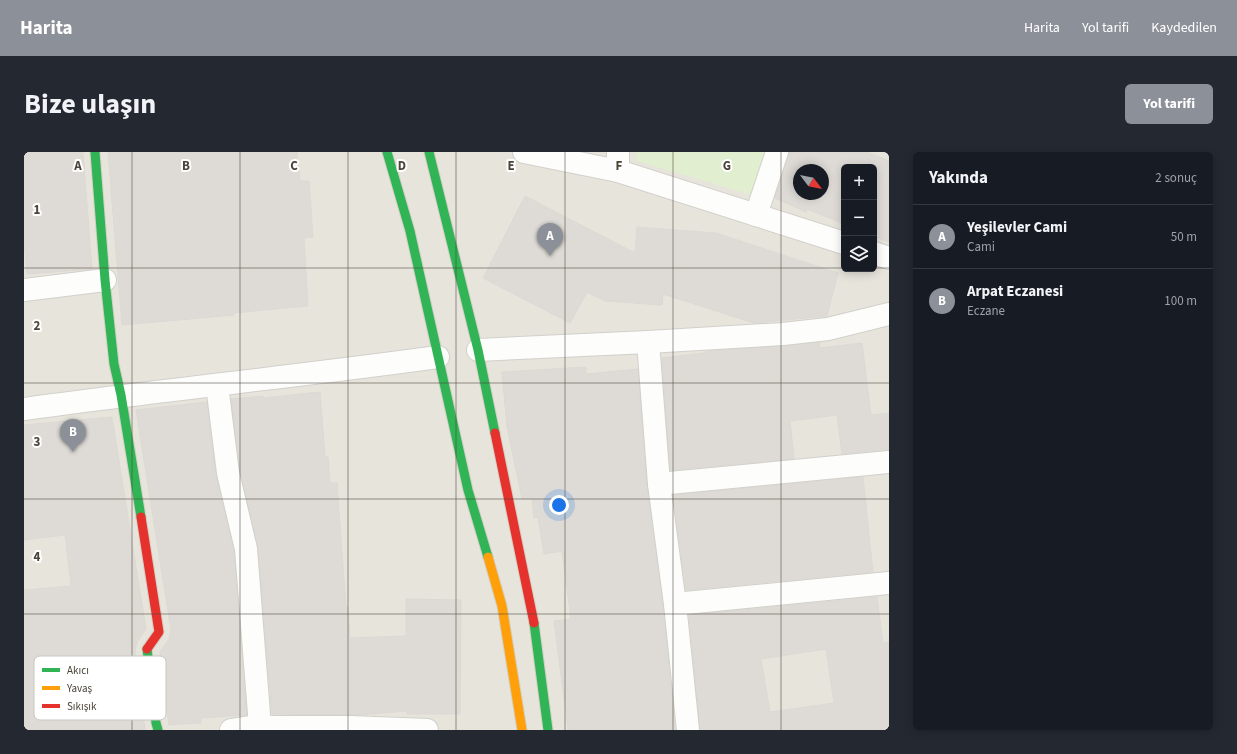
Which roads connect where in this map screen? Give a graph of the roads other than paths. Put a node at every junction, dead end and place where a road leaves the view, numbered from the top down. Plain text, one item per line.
1 (95, 152) edge
2 (387, 152) edge
3 (429, 152) edge
4 (524, 152) edge
5 (777, 152) edge
6 (618, 162) edge
7 (756, 215) junction
8 (841, 242) edge
9 (877, 254) edge
10 (889, 258) edge
11 (105, 280) junction
12 (24, 290) edge
13 (889, 314) edge
14 (648, 342) junction
15 (478, 350) junction
16 (438, 357) junction
17 (217, 385) junction
18 (121, 395) junction
19 (24, 409) edge
20 (889, 462) edge
21 (659, 484) junction
22 (889, 583) edge
23 (675, 604) junction
24 (148, 656) edge
25 (156, 720) edge
26 (260, 727) junction
27 (158, 730) edge
28 (231, 730) edge
29 (428, 730) edge
30 (522, 730) edge
31 (548, 730) edge
32 (688, 730) edge

1 - 11 main road
2 - 16 main road
3 - 15 main road
4 - 6 street
5 - 7 street
6 - 7 street
7 - 8 street
9 - 10 street
11 - 12 street
11 - 18 main road
13 - 14 street
14 - 15 street
14 - 21 street
15 - 31 main road
16 - 17 street
16 - 30 main road
17 - 18 street
17 - 26 street
18 - 19 street
18 - 24 main road
20 - 21 street
21 - 23 street
22 - 23 street
23 - 32 street
25 - 27 main road
26 - 28 street
26 - 29 street

